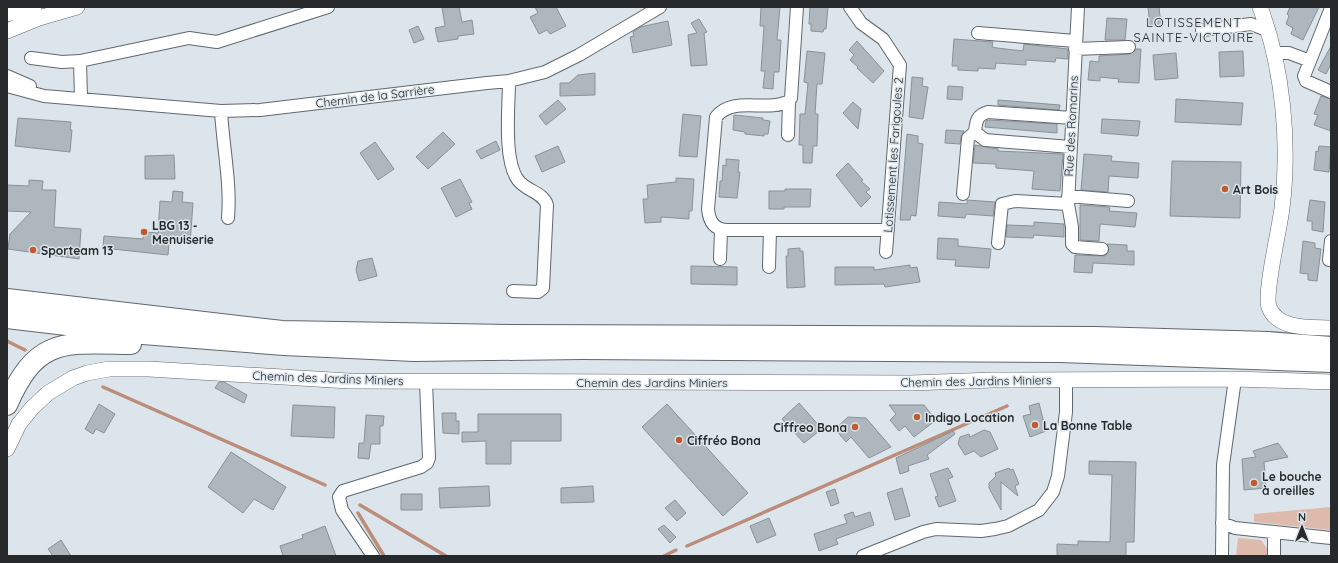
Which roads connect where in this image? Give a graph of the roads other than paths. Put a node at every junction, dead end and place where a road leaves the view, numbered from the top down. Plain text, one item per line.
1 (34, 7) edge
2 (78, 7) edge
3 (328, 7) edge
4 (660, 7) edge
5 (797, 7) edge
6 (850, 7) edge
7 (1078, 7) edge
8 (1331, 8) edge
9 (1261, 9) edge
10 (293, 12) edge
11 (7, 14) edge
12 (1251, 24) junction
13 (1202, 30) dead end
14 (7, 31) edge
15 (1269, 31) junction
16 (978, 33) dead end
17 (1075, 45) junction
18 (1128, 47) dead end
19 (1274, 53) junction
20 (31, 58) dead end
21 (80, 61) junction
22 (1310, 61) junction
23 (7, 76) edge
24 (510, 81) junction
25 (7, 86) edge
26 (1331, 92) edge
27 (77, 98) junction
28 (789, 101) junction
29 (221, 111) junction
30 (1072, 118) junction
31 (975, 132) junction
32 (788, 135) dead end
33 (1070, 147) junction
34 (963, 194) dead end
35 (1068, 200) junction
36 (1128, 201) dead end
37 (228, 218) dead end
38 (721, 230) junction
39 (770, 230) junction
40 (888, 230) junction
41 (1331, 240) edge
42 (998, 243) dead end
43 (1102, 249) dead end
44 (886, 252) dead end
45 (720, 259) dead end
46 (1329, 260) dead end
47 (769, 267) dead end
48 (513, 291) dead end
49 (7, 294) edge
50 (7, 299) edge
51 (143, 316) junction
52 (7, 318) edge
53 (1331, 328) edge
54 (1331, 347) edge
55 (582, 349) junction
56 (1331, 362) edge
57 (1235, 379) junction
58 (1066, 380) junction
59 (426, 382) junction
60 (1331, 382) edge
61 (7, 405) edge
62 (7, 449) edge
63 (1222, 523) junction
64 (1274, 532) junction
65 (1331, 538) edge
66 (373, 556) edge
67 (863, 556) edge
68 (1222, 556) edge
69 (1274, 556) edge

1 - 11 street
2 - 14 street
3 - 10 street
4 - 24 street, Chemin de la Sarrière
5 - 28 street
6 - 40 street, Lotissement les Farigoules 2
7 - 17 street, Rue des Romarins
8 - 22 street
9 - 12 street
9 - 15 street
10 - 21 street
12 - 13 street
12 - 15 street
15 - 19 street
16 - 17 street
17 - 18 street
17 - 30 street, Rue des Romarins
19 - 22 street
19 - 53 street
20 - 21 street
21 - 27 street
22 - 26 street
23 - 27 street
24 - 29 street, Chemin de la Sarrière
24 - 48 street
25 - 27 street
27 - 29 street, Chemin de la Sarrière
28 - 32 street
28 - 38 street
29 - 37 street
30 - 31 street
30 - 33 street, Rue des Romarins
31 - 33 street
31 - 34 street
33 - 35 street, Rue des Romarins
35 - 36 street
35 - 42 street
35 - 43 street, Rue des Romarins
38 - 39 street
38 - 45 street
39 - 40 street
39 - 47 street
40 - 44 street, Lotissement les Farigoules 2
41 - 46 street
49 - 51 highway
50 - 51 highway
51 - 54 highway
52 - 55 highway
55 - 56 highway
55 - 61 highway
57 - 58 street, Chemin des Jardins Miniers
57 - 60 street, Chemin des Jardins Miniers
57 - 63 street
58 - 59 street, Chemin des Jardins Miniers
58 - 67 street
59 - 62 street, Chemin des Jardins Miniers
59 - 66 street
63 - 64 street
63 - 68 street
64 - 65 street
64 - 69 street

